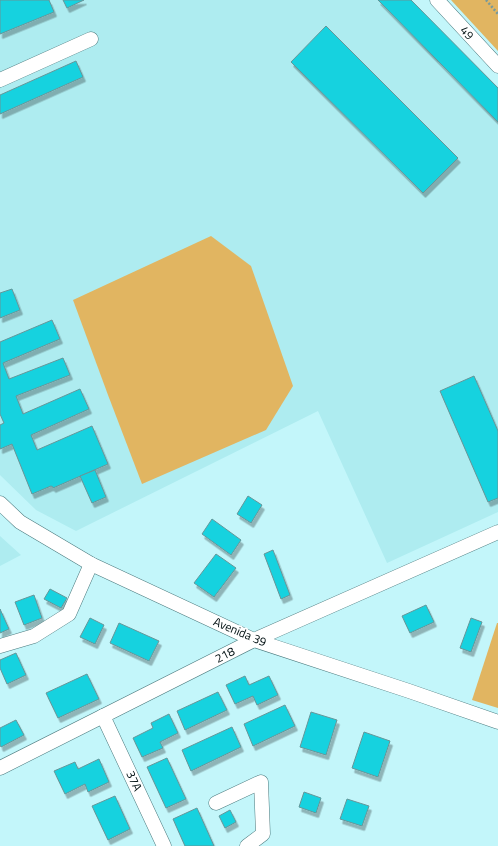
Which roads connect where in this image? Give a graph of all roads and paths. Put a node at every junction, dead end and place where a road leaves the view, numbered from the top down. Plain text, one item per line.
1 (437, 0) edge
2 (486, 0) edge
3 (498, 14) edge
4 (91, 39) dead end
5 (498, 66) edge
6 (0, 80) edge
7 (0, 503) edge
8 (498, 532) edge
9 (91, 564) junction
10 (254, 640) junction
11 (0, 646) edge
12 (103, 716) junction
13 (498, 722) edge
14 (0, 768) edge
15 (216, 804) dead end
16 (164, 846) edge
17 (247, 846) edge

1 - 5 street, 49
2 - 3 path
4 - 6 street
7 - 9 street, Avenida 39
8 - 10 street, 218
9 - 10 street, Avenida 39
9 - 11 street
10 - 12 street, 218
10 - 13 street, Avenida 39
12 - 14 street, 218
12 - 16 street, 37A
15 - 17 street

